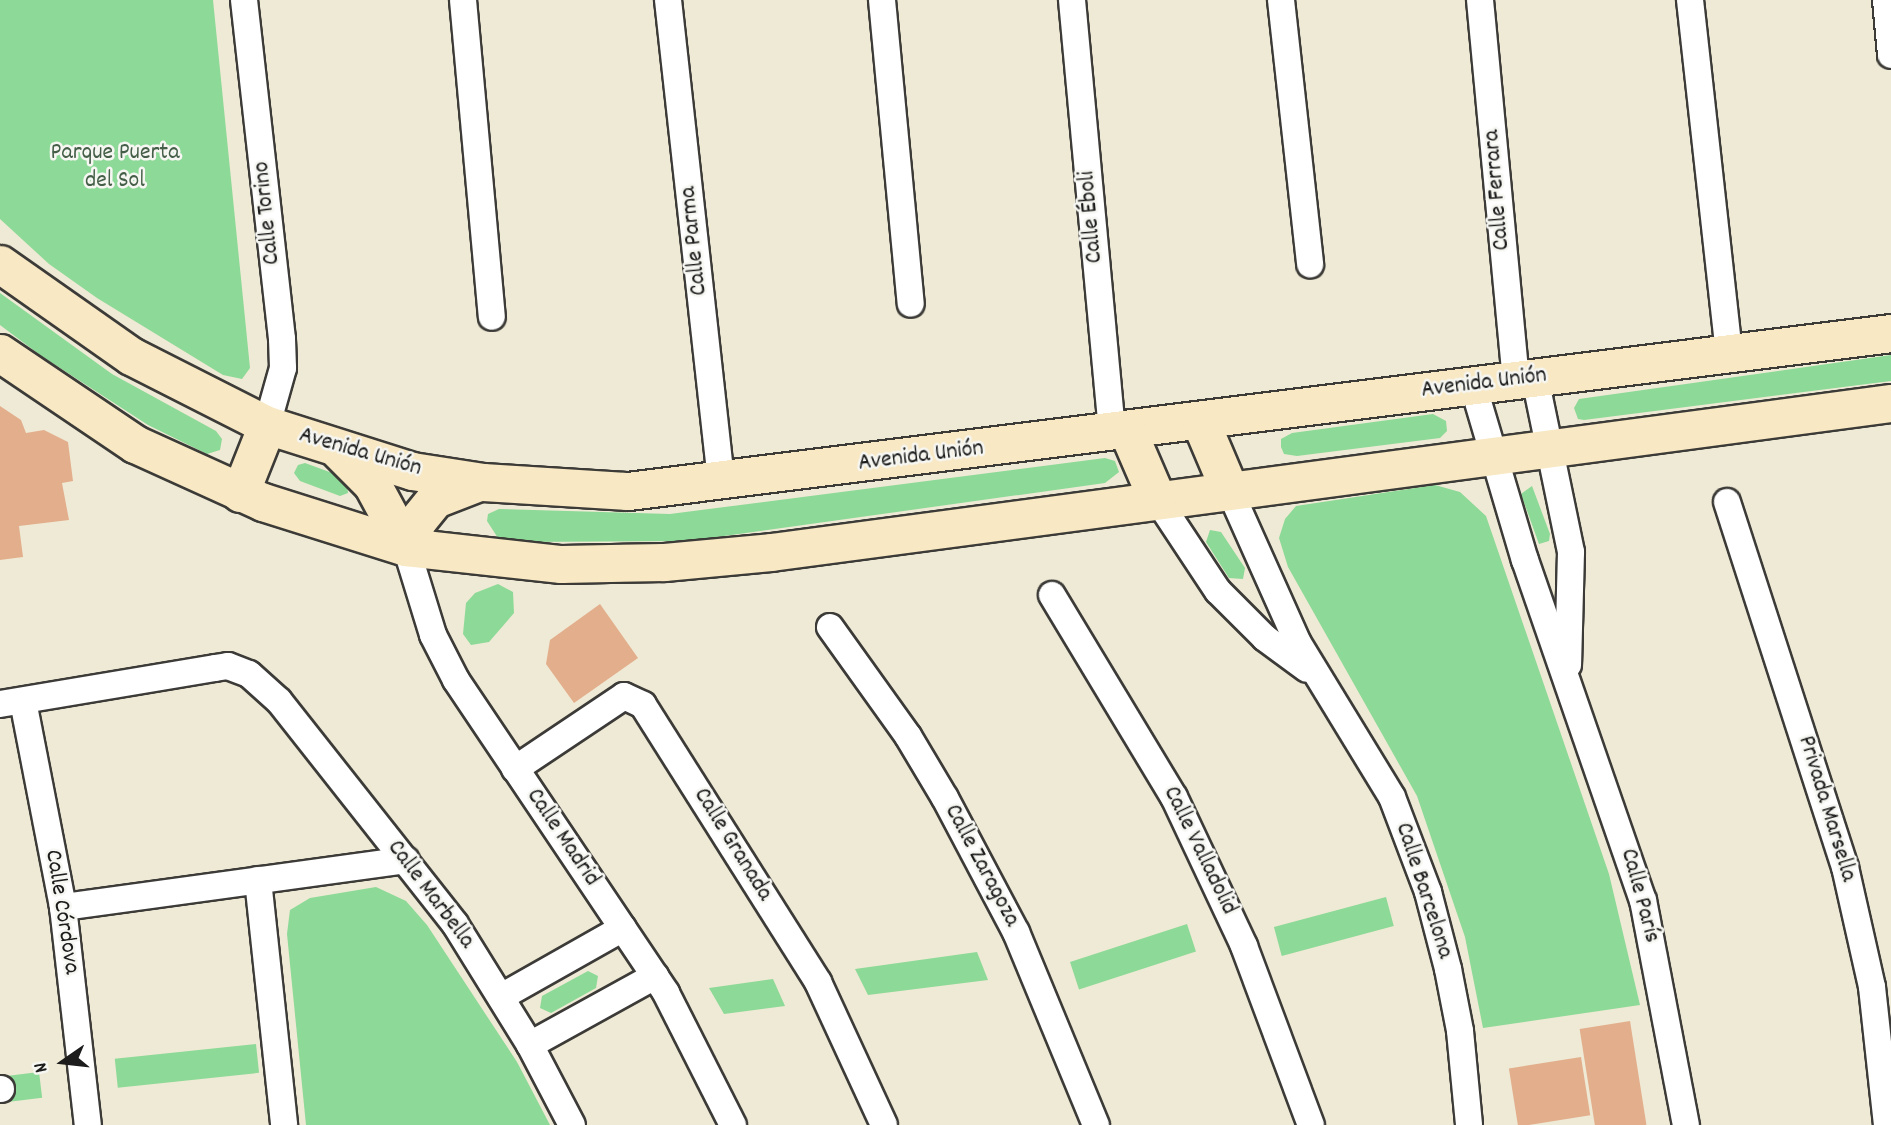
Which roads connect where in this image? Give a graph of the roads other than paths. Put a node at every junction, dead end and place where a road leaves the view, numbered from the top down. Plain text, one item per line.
1 (244, 0) edge
2 (463, 0) edge
3 (668, 0) edge
4 (882, 0) edge
5 (1072, 0) edge
6 (1281, 0) edge
7 (1480, 0) edge
8 (1690, 0) edge
9 (1886, 0) edge
10 (1891, 55) edge
11 (0, 264) edge
12 (1310, 264) dead end
13 (911, 304) dead end
14 (492, 317) dead end
15 (1891, 333) edge
16 (1729, 351) junction
17 (0, 353) edge
18 (1525, 379) junction
19 (1473, 386) junction
20 (1891, 402) edge
21 (1201, 423) junction
22 (267, 425) junction
23 (1120, 433) junction
24 (1549, 447) junction
25 (335, 448) junction
26 (1492, 455) junction
27 (483, 482) junction
28 (722, 482) junction
29 (1229, 489) junction
30 (240, 493) junction
31 (1157, 499) junction
32 (1727, 502) dead end
33 (406, 547) junction
34 (1052, 595) dead end
35 (830, 626) dead end
36 (1567, 674) junction
37 (1319, 678) junction
38 (12, 703) edge
39 (515, 769) junction
40 (406, 860) junction
41 (258, 880) junction
42 (62, 907) junction
43 (622, 928) junction
44 (655, 976) junction
45 (501, 997) junction
46 (530, 1045) junction
47 (88, 1125) edge
48 (284, 1125) edge
49 (572, 1125) edge
50 (733, 1125) edge
51 (884, 1125) edge
52 (1096, 1125) edge
53 (1311, 1125) edge
54 (1469, 1125) edge
55 (1686, 1125) edge
56 (1886, 1125) edge

1 - 22 street, Calle Torino
2 - 14 street
3 - 28 street, Calle Parma
4 - 13 street
5 - 23 street, Calle Éboli
6 - 12 street
7 - 18 street, Calle Ferrara
8 - 16 street
9 - 10 street
11 - 22 street, Avenida Unión
15 - 16 street, Avenida Unión
16 - 18 street, Avenida Unión
17 - 30 street
18 - 19 street, Avenida Unión
18 - 24 street, Calle París
19 - 21 street, Avenida Unión
19 - 26 street, Calle París
20 - 24 street
21 - 23 street, Avenida Unión
21 - 29 street
22 - 25 street, Avenida Unión
22 - 30 street
23 - 28 street, Avenida Unión
23 - 31 street
24 - 26 street
24 - 36 street, Calle París
25 - 27 street, Avenida Unión
25 - 33 street
26 - 29 street
26 - 36 street, Calle París
27 - 28 street, Avenida Unión
27 - 33 street
29 - 31 street
29 - 37 street, Calle Barcelona
30 - 33 street
31 - 33 street
31 - 37 street, Calle Barcelona
32 - 56 street, Privada Marsella
33 - 39 street, Calle Madrid
34 - 53 street, Calle Valladolid
35 - 52 street, Calle Zaragoza
36 - 55 street, Calle París
37 - 54 street, Calle Barcelona
38 - 40 street, Calle Marbella
38 - 42 street, Calle Córdova
39 - 43 street, Calle Madrid
39 - 51 street, Calle Granada
40 - 41 street
40 - 45 street, Calle Marbella
41 - 42 street
41 - 48 street
42 - 47 street, Calle Córdova
43 - 44 street, Calle Madrid
43 - 45 street
44 - 46 street
44 - 50 street, Calle Madrid
45 - 46 street, Calle Marbella
46 - 49 street, Calle Marbella

